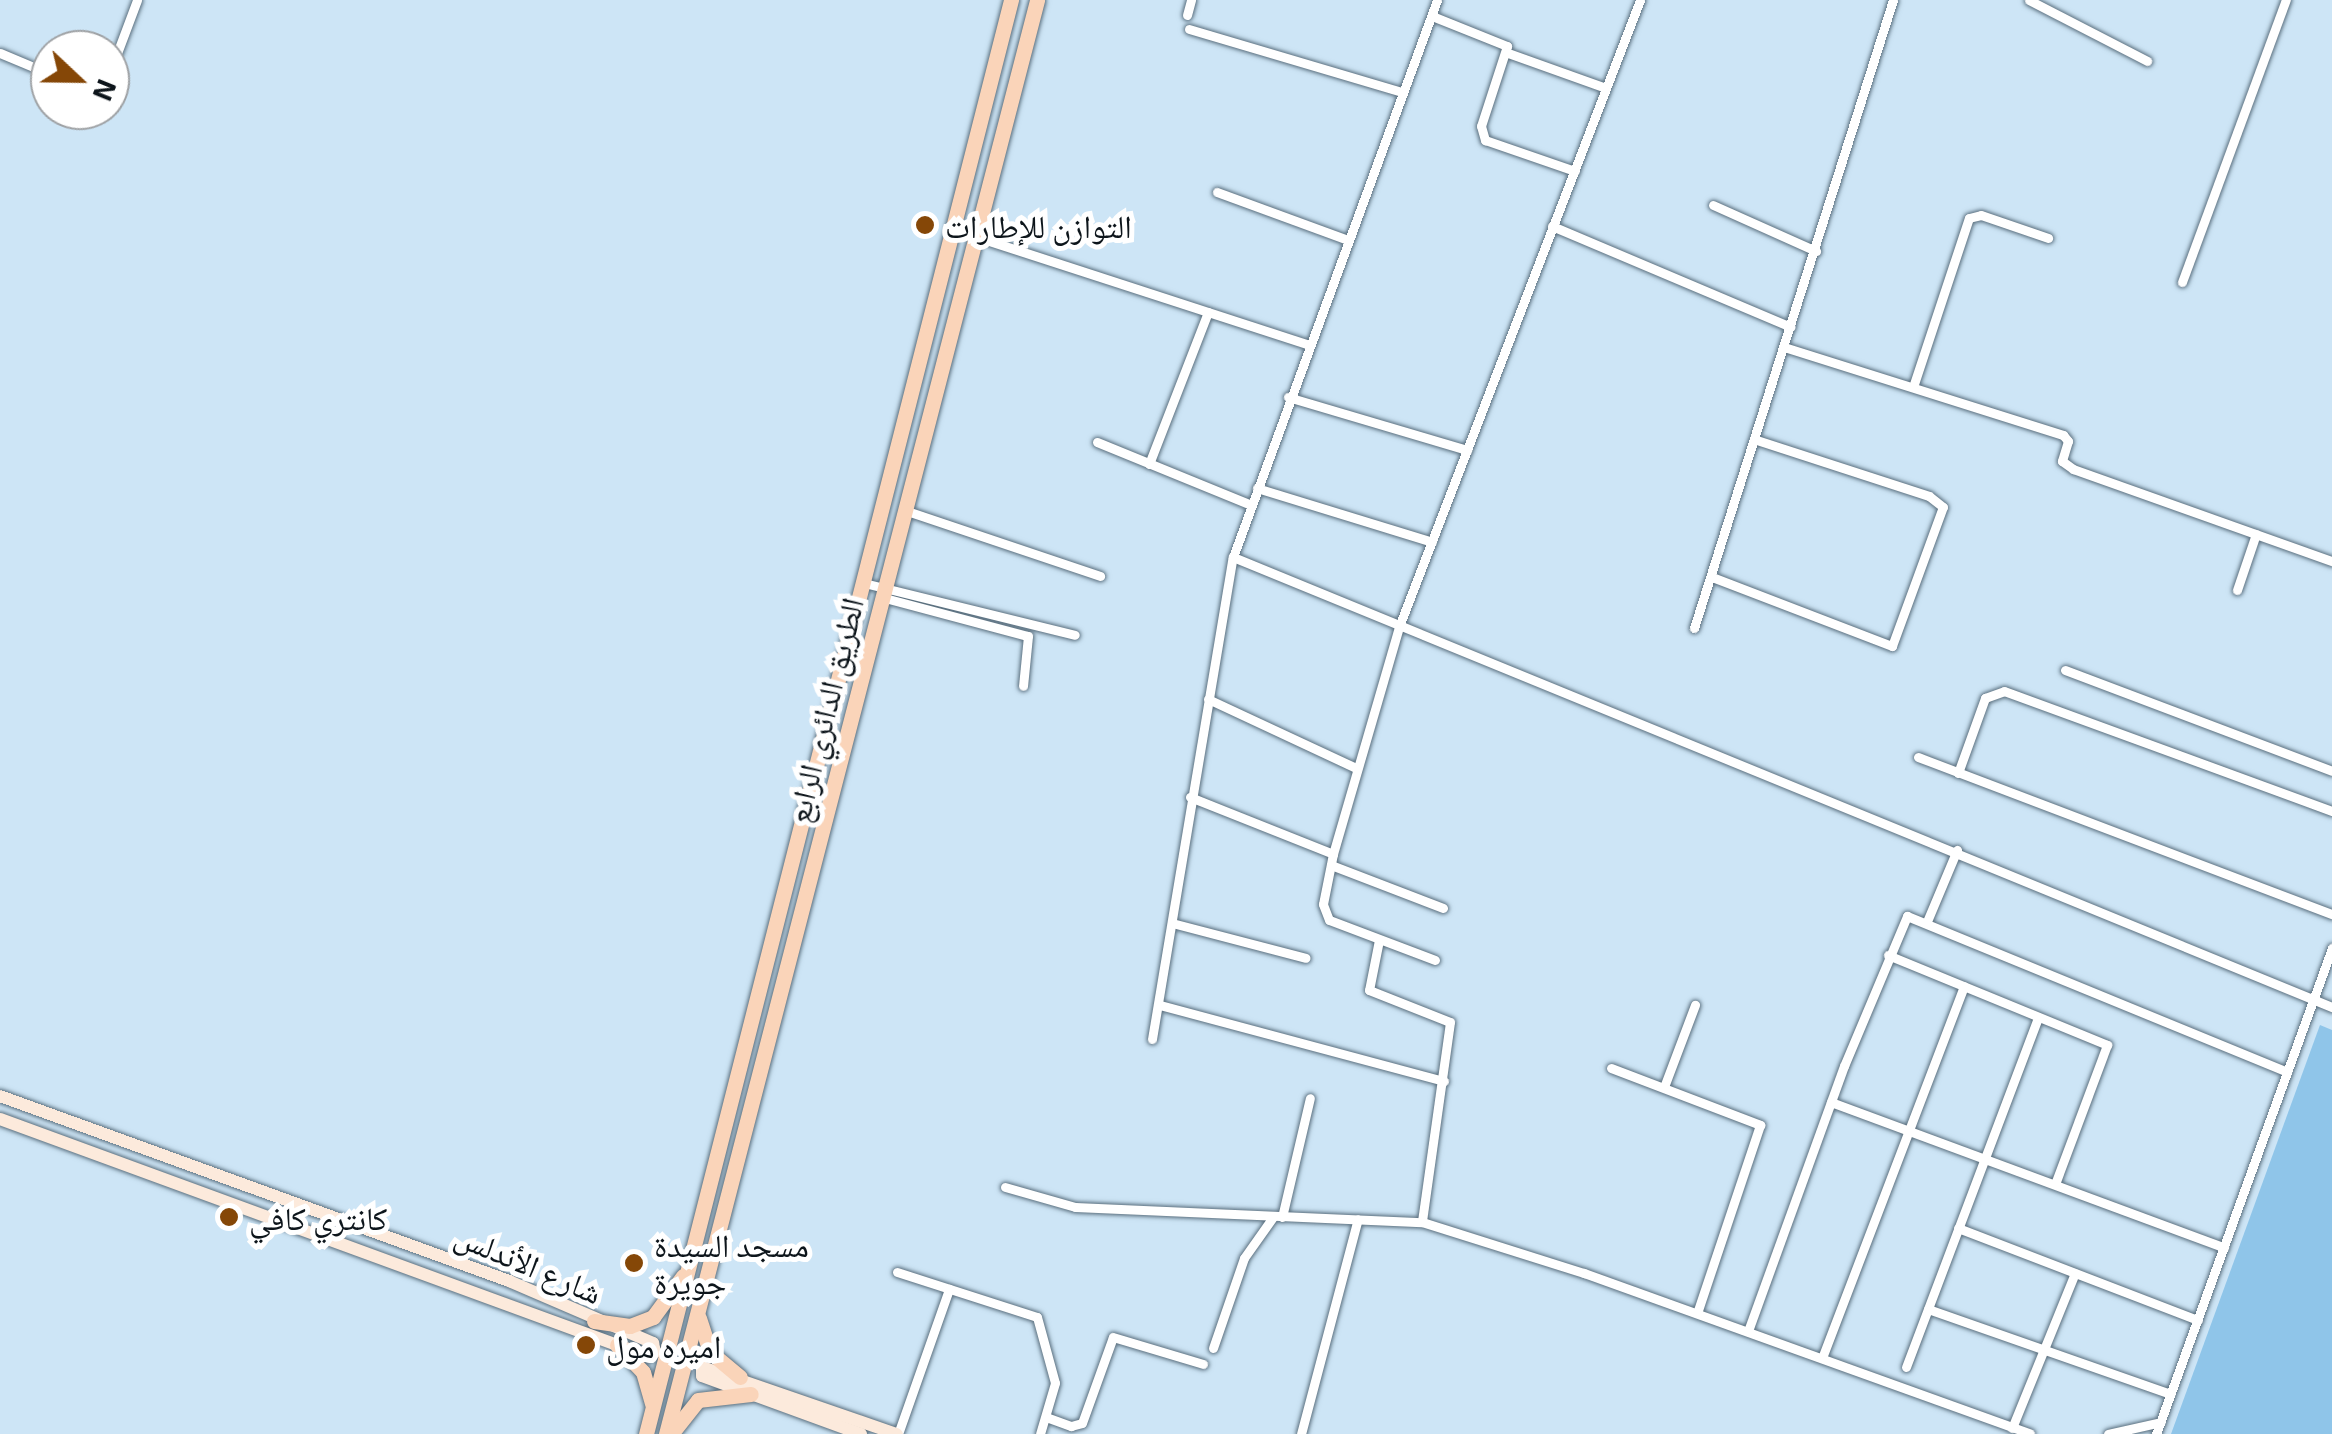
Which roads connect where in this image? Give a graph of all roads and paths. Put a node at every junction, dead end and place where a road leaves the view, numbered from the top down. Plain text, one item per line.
1 (136, 0) edge
2 (1011, 0) edge
3 (1037, 0) edge
4 (1190, 0) edge
5 (1438, 0) edge
6 (1640, 0) edge
7 (1893, 0) edge
8 (2029, 0) edge
9 (2286, 0) edge
10 (1187, 15) dead end
11 (1432, 16) junction
12 (125, 30) edge
13 (1188, 30) dead end
14 (1508, 52) junction
15 (0, 53) edge
16 (2148, 61) dead end
17 (30, 66) edge
18 (1606, 88) junction
19 (1402, 92) junction
20 (1574, 171) junction
21 (1217, 192) dead end
22 (1713, 205) dead end
23 (1552, 226) junction
24 (974, 236) junction
25 (2048, 238) dead end
26 (1348, 240) junction
27 (1816, 250) junction
28 (2182, 282) dead end
29 (937, 292) junction
30 (958, 301) junction
31 (1208, 312) junction
32 (1792, 327) junction
33 (1307, 344) junction
34 (1784, 347) junction
35 (1913, 387) junction
36 (1288, 397) junction
37 (1754, 440) junction
38 (1096, 442) dead end
39 (1467, 450) junction
40 (1150, 464) junction
41 (1257, 488) junction
42 (1251, 505) junction
43 (904, 510) junction
44 (2256, 534) junction
45 (1432, 542) junction
46 (1233, 557) junction
47 (2332, 560) edge
48 (1100, 576) dead end
49 (1712, 577) junction
50 (864, 583) junction
51 (2237, 590) dead end
52 (882, 593) junction
53 (1400, 624) junction
54 (1694, 628) dead end
55 (1076, 635) dead end
56 (2065, 670) dead end
57 (1023, 686) dead end
58 (1208, 699) junction
59 (1918, 757) dead end
60 (1356, 768) junction
61 (2332, 771) edge
62 (1958, 773) junction
63 (1190, 796) junction
64 (2332, 812) edge
65 (1957, 850) junction
66 (1332, 859) junction
67 (1443, 908) dead end
68 (2332, 914) edge
69 (1928, 919) junction
70 (1172, 923) junction
71 (1379, 940) junction
72 (2332, 948) edge
73 (1888, 956) junction
74 (1306, 958) dead end
75 (1435, 960) dead end
76 (1964, 986) junction
77 (2314, 999) junction
78 (1160, 1004) junction
79 (1695, 1005) dead end
80 (2332, 1006) edge
81 (2038, 1016) junction
82 (1152, 1039) dead end
83 (1610, 1068) dead end
84 (2288, 1072) junction
85 (1444, 1081) junction
86 (1664, 1088) junction
87 (0, 1096) edge
88 (1310, 1098) dead end
89 (1831, 1102) junction
90 (0, 1119) edge
91 (1907, 1130) junction
92 (1984, 1158) junction
93 (2055, 1184) junction
94 (1005, 1187) dead end
95 (1277, 1217) junction
96 (1358, 1218) junction
97 (1422, 1222) junction
98 (1958, 1228) junction
99 (2224, 1247) junction
100 (424, 1249) junction
101 (696, 1250) junction
102 (415, 1271) junction
103 (896, 1272) dead end
104 (2075, 1273) junction
105 (949, 1289) junction
106 (698, 1304) junction
107 (1928, 1309) junction
108 (1697, 1313) junction
109 (2198, 1320) junction
110 (594, 1321) junction
111 (1748, 1332) junction
112 (617, 1345) junction
113 (1213, 1348) dead end
114 (2044, 1350) junction
115 (1822, 1358) junction
116 (1203, 1364) dead end
117 (1906, 1367) dead end
118 (740, 1378) junction
119 (751, 1394) junction
120 (2171, 1394) junction
121 (653, 1408) junction
122 (1046, 1417) junction
123 (2161, 1422) junction
124 (2012, 1428) junction
125 (646, 1434) edge
126 (668, 1434) edge
127 (861, 1434) edge
128 (898, 1434) edge
129 (1040, 1434) edge
130 (1301, 1434) edge
131 (2030, 1434) edge
132 (2108, 1434) edge
133 (2156, 1434) edge

1 - 12 street
2 - 29 main road, الطريق الدائري الرابع
3 - 24 main road, الطريق الدائري الرابع
4 - 10 street
5 - 11 street
6 - 18 street
7 - 27 street
8 - 16 street
9 - 28 street
11 - 14 street
11 - 19 street
13 - 19 street
14 - 18 street
14 - 20 street
15 - 17 street
18 - 20 street
19 - 26 street
20 - 23 street
21 - 26 street
22 - 27 street
23 - 32 street
23 - 39 street
24 - 30 main road, الطريق الدائري الرابع
24 - 31 street
25 - 35 street
26 - 33 street
27 - 32 street
29 - 30 main road
29 - 50 main road, الطريق الدائري الرابع
30 - 43 main road, الطريق الدائري الرابع
31 - 33 street
31 - 40 street
32 - 34 street
33 - 36 street
34 - 35 street
34 - 37 street
35 - 44 street
36 - 39 street
36 - 41 street
37 - 49 street
37 - 49 street
38 - 40 street
39 - 45 street
40 - 42 street
41 - 42 street
41 - 45 street
42 - 46 street
43 - 48 street
43 - 52 main road, الطريق الدائري الرابع
44 - 47 street
44 - 51 street
45 - 53 street
46 - 53 street
46 - 58 street
49 - 54 street
50 - 52 street
50 - 101 main road, الطريق الدائري الرابع
52 - 55 street
52 - 57 street
52 - 106 main road, الطريق الدائري الرابع
53 - 60 street
53 - 65 street
56 - 61 street
58 - 60 street
58 - 63 street
59 - 62 street
60 - 66 street
62 - 64 street
62 - 68 street
63 - 66 street
63 - 70 street
65 - 69 street
65 - 77 street
66 - 67 street
66 - 71 street
69 - 73 street
69 - 84 street
70 - 74 street
70 - 78 street
71 - 75 street
71 - 85 street
72 - 77 street
73 - 76 street
73 - 89 street
76 - 81 street
76 - 91 street
77 - 80 street
77 - 84 street
78 - 82 street
78 - 85 street
79 - 86 street
81 - 92 street
81 - 93 street
83 - 86 street
84 - 99 street
85 - 97 street
86 - 108 street
87 - 100 main road, شارع الأندلس
88 - 95 street
89 - 91 street
89 - 111 street
90 - 102 main road, شارع الأندلس
91 - 92 street
91 - 115 street
92 - 93 street
92 - 98 street
93 - 99 street
94 - 95 street
95 - 96 street
95 - 113 street
96 - 97 street
96 - 130 street
97 - 108 street
98 - 104 street
98 - 107 street
99 - 109 street
100 - 102 main road
100 - 110 main road, شارع الأندلس
101 - 110 main road
101 - 121 main road, الطريق الدائري الرابع
102 - 112 main road, شارع الأندلس
103 - 105 street
104 - 109 street
104 - 114 street
105 - 122 street
105 - 128 street
106 - 118 main road
106 - 126 main road, الطريق الدائري الرابع
107 - 114 street
107 - 117 street
108 - 111 street
109 - 120 street
110 - 112 main road, شارع الأندلس
111 - 115 street
112 - 121 main road
114 - 120 street
114 - 124 street
115 - 124 street
116 - 122 street
118 - 119 main road
118 - 128 main road
119 - 126 main road
119 - 127 main road
120 - 123 street
121 - 125 main road, الطريق الدائري الرابع
122 - 129 street
123 - 132 street
123 - 133 street
124 - 131 street

